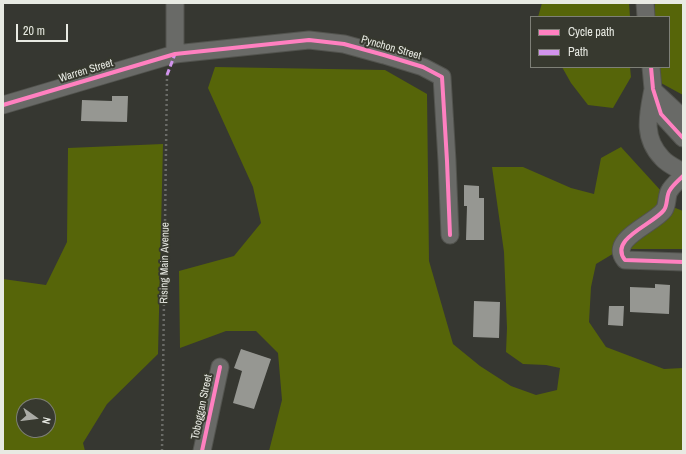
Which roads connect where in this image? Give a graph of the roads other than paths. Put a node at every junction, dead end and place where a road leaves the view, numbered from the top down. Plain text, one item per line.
1 (175, 3) edge
2 (645, 3) edge
3 (646, 16) edge
4 (175, 54) junction
5 (651, 68) edge
6 (653, 89) junction
7 (3, 106) edge
8 (683, 118) edge
9 (683, 138) edge
10 (683, 172) edge
11 (683, 176) edge
12 (450, 235) dead end
13 (683, 262) edge
14 (220, 367) dead end
15 (202, 451) edge

1 - 4 street
2 - 3 street
4 - 7 street, Warren Street
4 - 12 street, Pynchon Street
5 - 6 street
6 - 8 street
6 - 9 street
6 - 10 street
11 - 13 street
14 - 15 street, Toboggan Street

